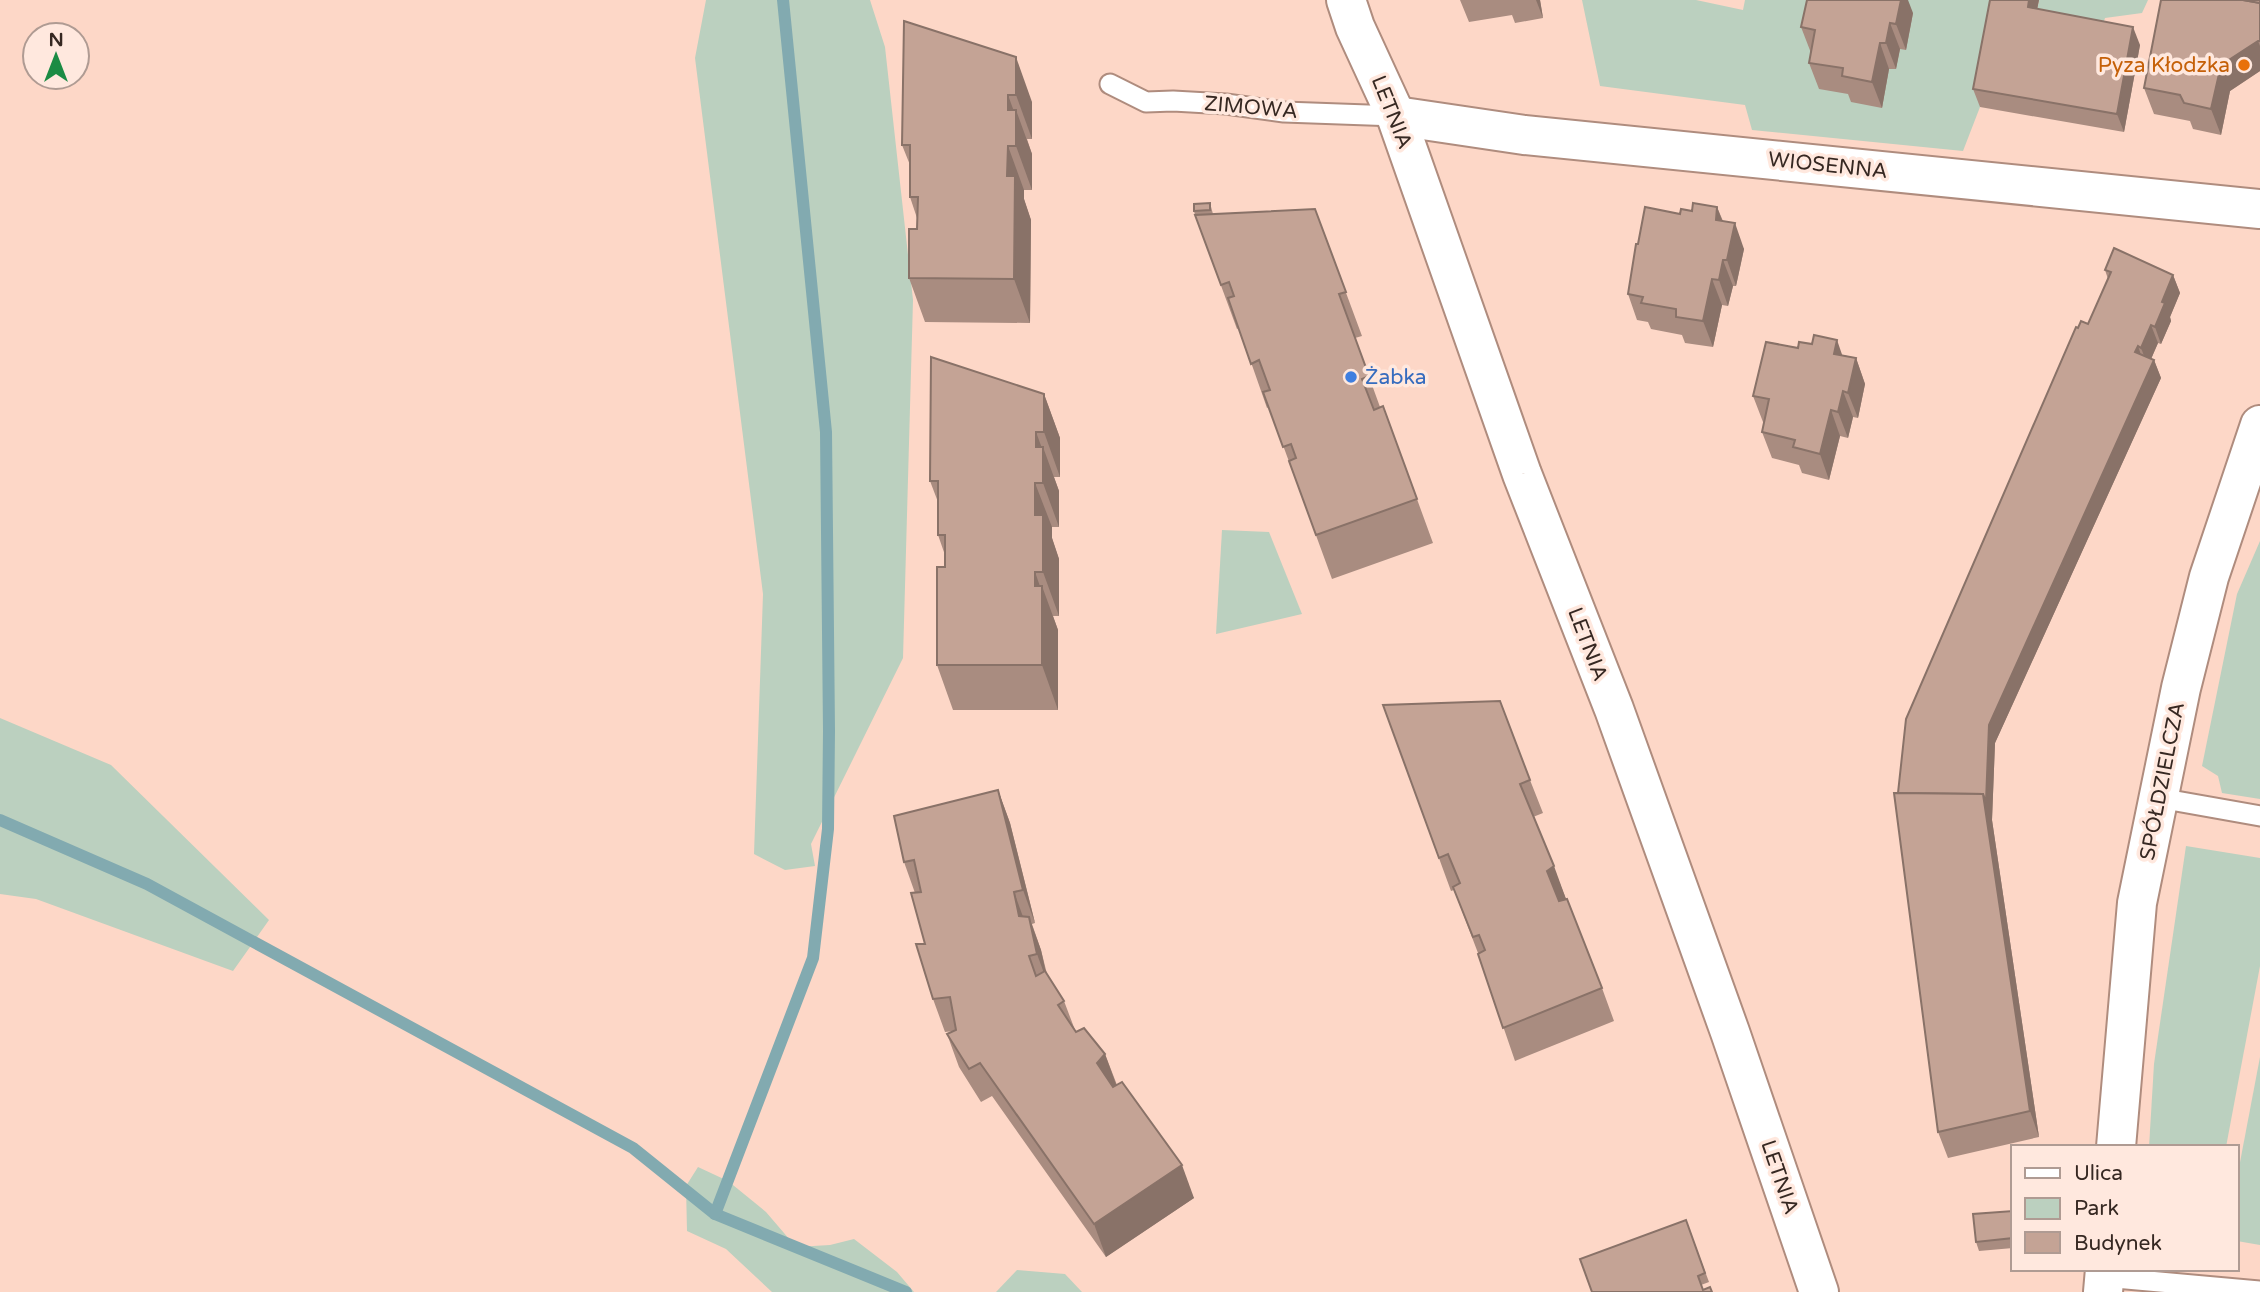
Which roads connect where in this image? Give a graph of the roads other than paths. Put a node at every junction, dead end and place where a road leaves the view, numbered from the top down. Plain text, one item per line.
1 (1346, 0) edge
2 (1110, 84) dead end
3 (1396, 116) junction
4 (2260, 209) edge
5 (2260, 425) edge
6 (2159, 798) junction
7 (2260, 816) edge
8 (2116, 1145) edge
9 (2104, 1279) edge
10 (2260, 1291) edge
11 (1819, 1292) edge

1 - 3 street, LETNIA
2 - 3 lane, ZIMOWA
3 - 4 street, WIOSENNA
3 - 11 street, LETNIA
5 - 6 street, SPÓŁDZIELCZA
6 - 7 lane
6 - 8 street, SPÓŁDZIELCZA
9 - 10 lane

